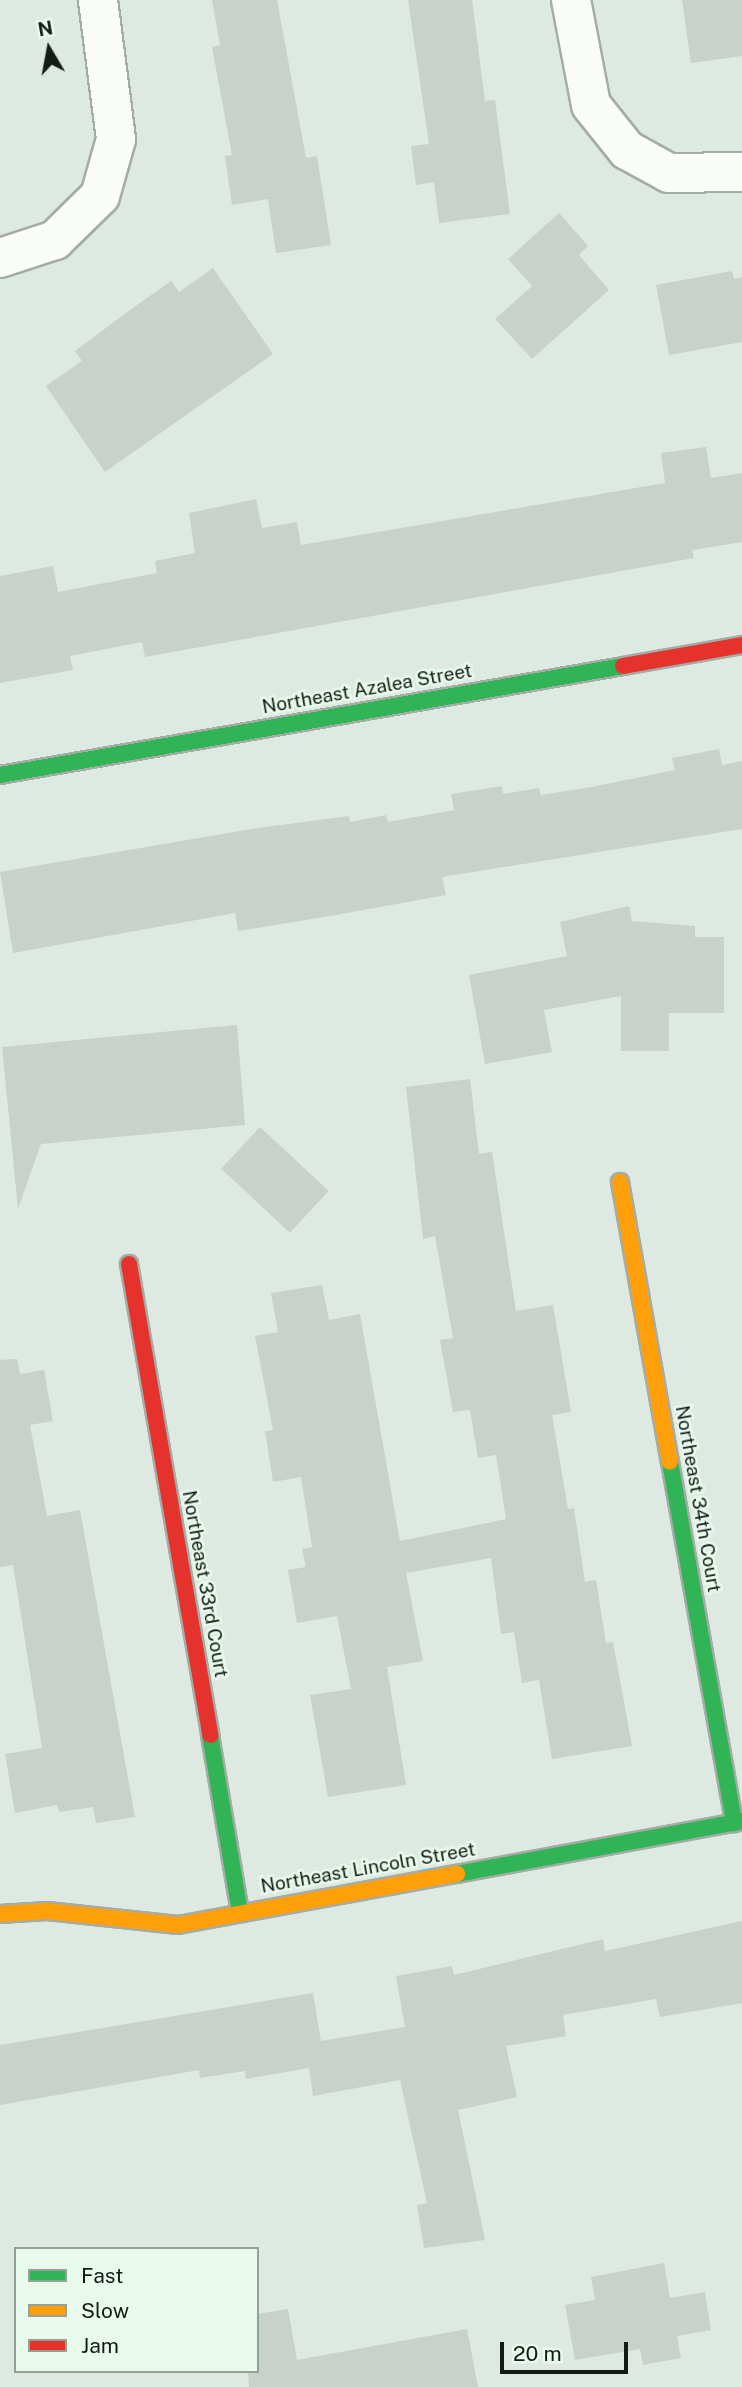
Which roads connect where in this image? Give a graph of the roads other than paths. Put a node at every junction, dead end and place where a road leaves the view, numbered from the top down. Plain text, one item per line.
1 (98, 0) edge
2 (571, 0) edge
3 (742, 172) edge
4 (0, 258) edge
5 (742, 645) edge
6 (0, 775) edge
7 (620, 1182) dead end
8 (129, 1264) dead end
9 (738, 1822) edge
10 (240, 1912) junction
11 (0, 1914) edge

1 - 4 street
2 - 3 street
5 - 6 street, Northeast Azalea Street
7 - 9 street, Northeast 34th Court
8 - 10 street, Northeast 33rd Court
9 - 10 street, Northeast Lincoln Street
10 - 11 street, Northeast Lincoln Street

